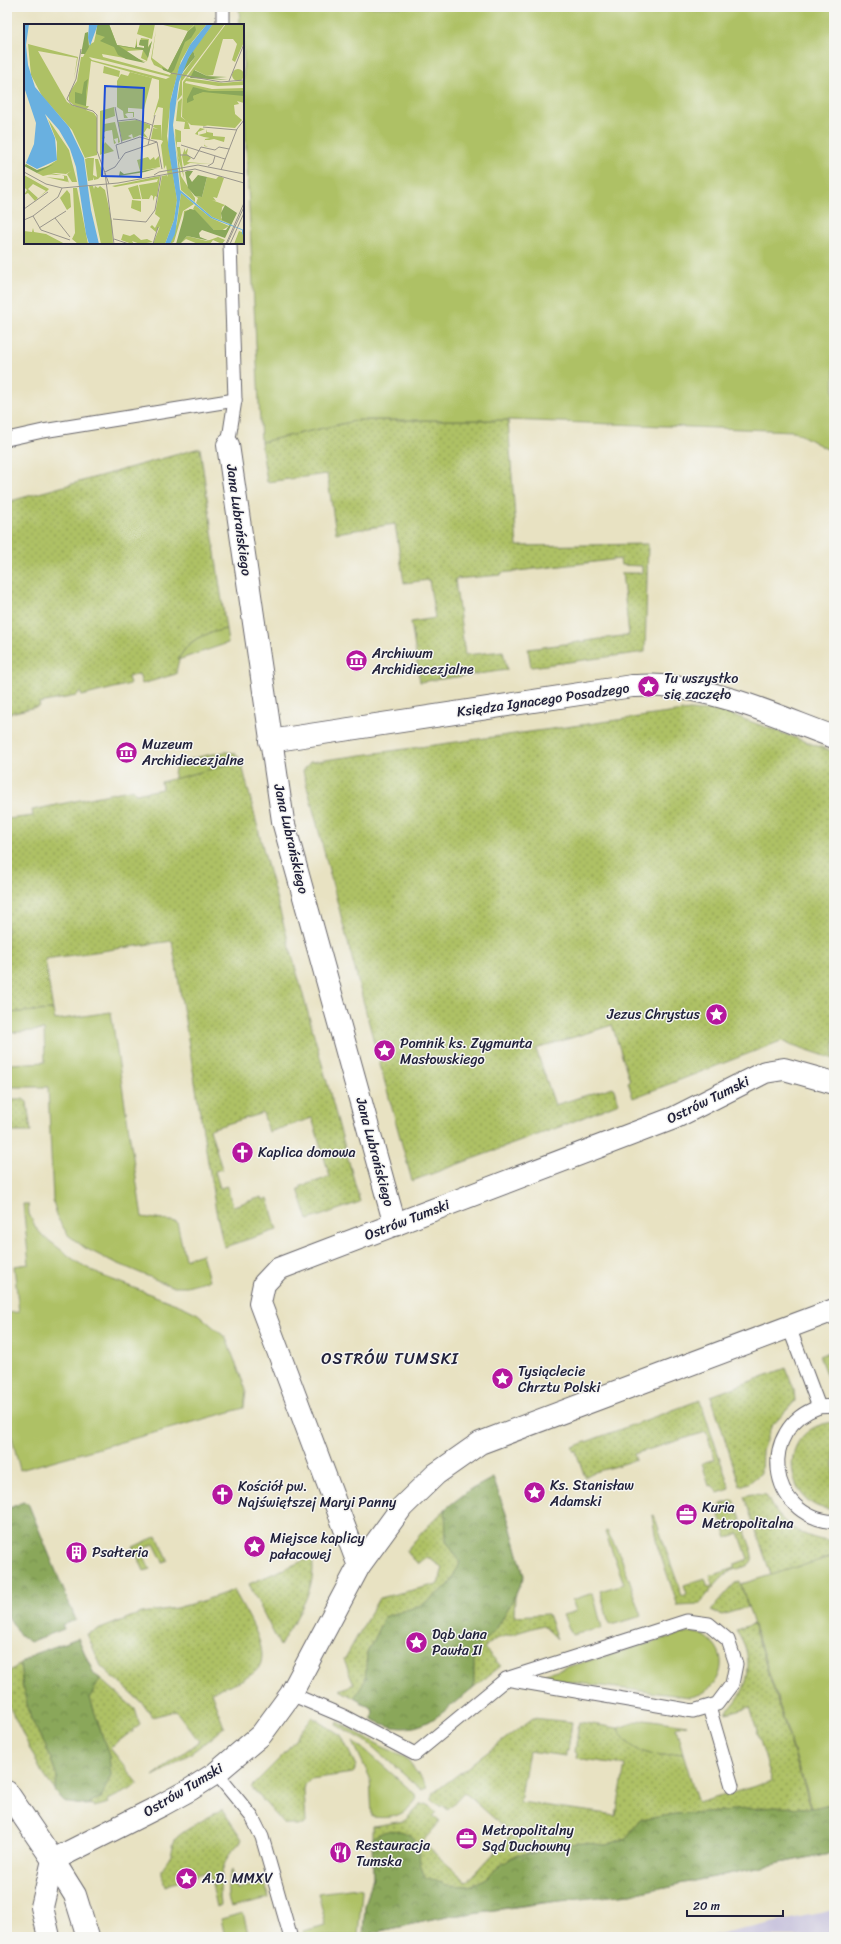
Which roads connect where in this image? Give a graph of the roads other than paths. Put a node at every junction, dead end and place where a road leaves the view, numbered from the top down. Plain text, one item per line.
1 (222, 7) edge
2 (223, 24) edge
3 (230, 244) edge
4 (234, 400) junction
5 (7, 439) edge
6 (228, 445) joint
7 (834, 737) edge
8 (270, 741) junction
9 (834, 1083) edge
10 (395, 1225) junction
11 (834, 1310) edge
12 (789, 1327) junction
13 (834, 1406) edge
14 (819, 1407) junction
15 (834, 1522) edge
16 (359, 1566) junction
17 (506, 1679) junction
18 (291, 1694) junction
19 (709, 1707) junction
20 (216, 1773) junction
21 (732, 1786) dead end
22 (7, 1792) edge
23 (53, 1860) junction
24 (290, 1935) dead end
25 (49, 1937) edge
26 (88, 1937) edge

1 - 2 lane
3 - 4 lane
4 - 5 lane
4 - 6 lane
6 - 8 street, Jana Lubrańskiego
7 - 8 street, Księdza Ignacego Posadzego
8 - 10 street, Jana Lubrańskiego
9 - 10 street, Ostrów Tumski
10 - 16 street, Ostrów Tumski
11 - 12 street, Ostrów Tumski
12 - 14 lane
12 - 16 street, Ostrów Tumski
13 - 14 lane
14 - 15 lane
16 - 18 street, Ostrów Tumski
17 - 18 lane
17 - 19 lane
17 - 19 lane
18 - 20 street, Ostrów Tumski
19 - 21 lane
20 - 23 street, Ostrów Tumski
20 - 24 lane
22 - 23 street
23 - 25 street
23 - 26 street

